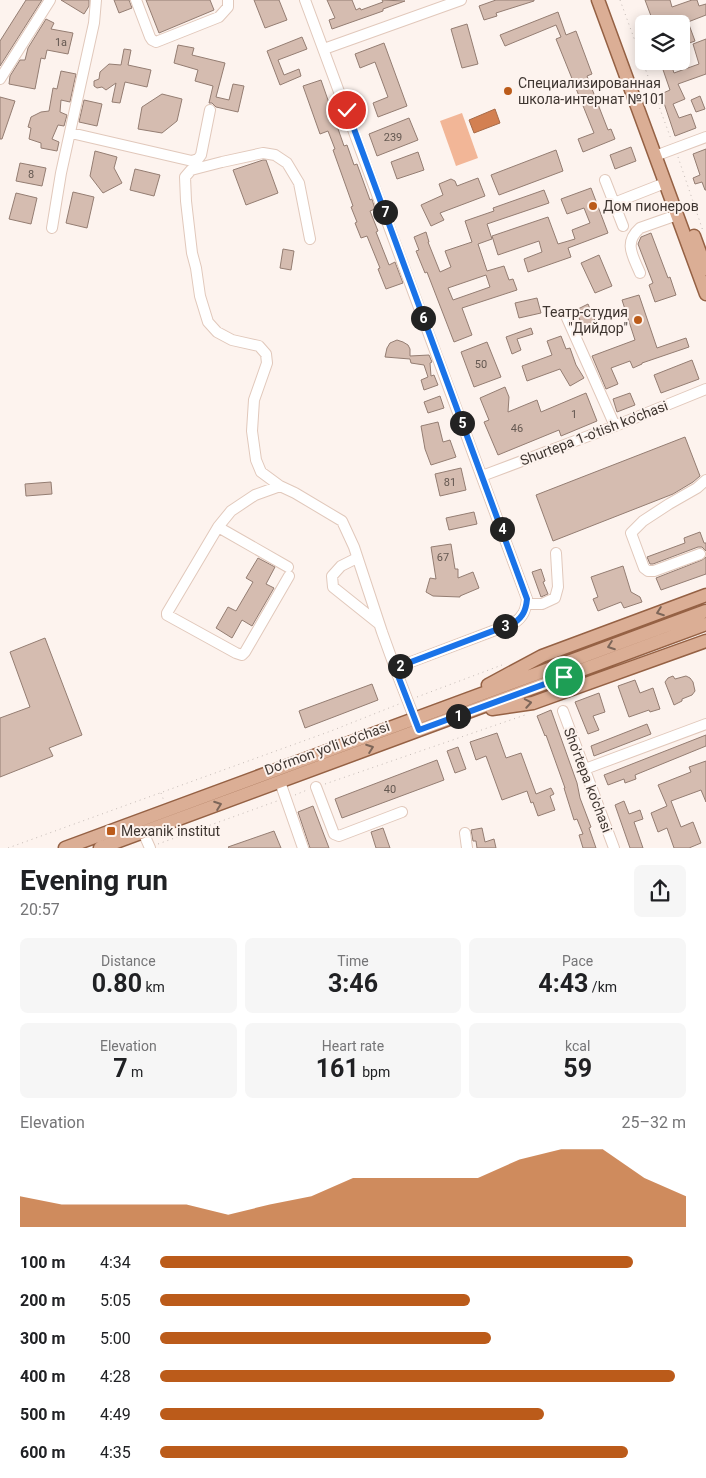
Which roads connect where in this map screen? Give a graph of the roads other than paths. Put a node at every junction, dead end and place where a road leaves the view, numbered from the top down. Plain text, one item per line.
1 (50, 0) edge
2 (96, 0) edge
3 (136, 0) edge
4 (228, 0) edge
5 (305, 0) edge
6 (461, 0) edge
7 (598, 0) edge
8 (607, 0) edge
9 (443, 3) edge
10 (324, 49) junction
11 (0, 79) edge
12 (210, 110) dead end
13 (71, 133) junction
14 (706, 138) edge
15 (665, 153) junction
16 (605, 180) dead end
17 (665, 183) junction
18 (614, 203) junction
19 (677, 215) junction
20 (623, 226) dead end
21 (52, 228) dead end
22 (310, 239) dead end
23 (703, 253) edge
24 (706, 269) edge
25 (640, 273) dead end
26 (706, 294) edge
27 (566, 318) dead end
28 (706, 389) edge
29 (615, 426) junction
30 (482, 476) junction
31 (706, 480) edge
32 (280, 486) junction
33 (218, 527) junction
34 (556, 553) dead end
35 (700, 554) dead end
36 (357, 558) junction
37 (706, 595) edge
38 (527, 604) junction
39 (706, 611) edge
40 (379, 624) junction
41 (706, 624) edge
42 (706, 641) edge
43 (395, 668) junction
44 (460, 708) junction
45 (562, 711) dead end
46 (417, 724) junction
47 (706, 724) edge
48 (585, 769) junction
49 (280, 782) junction
50 (316, 787) road end
51 (402, 812) dead end
52 (143, 832) junction
53 (465, 833) dead end
54 (65, 848) edge
55 (100, 848) edge
56 (149, 848) edge
57 (303, 848) edge
58 (467, 848) edge
59 (614, 848) edge

1 - 11 street
2 - 13 street
3 - 4 street
5 - 10 street
6 - 9 street
7 - 15 main road
8 - 15 main road
9 - 10 street
10 - 30 street
12 - 13 street
13 - 21 street
14 - 15 street
15 - 17 main road
15 - 23 main road
16 - 18 street
17 - 18 street
17 - 19 main road
18 - 20 street
19 - 25 street
19 - 26 main road
22 - 32 street
23 - 24 main road
27 - 29 street
28 - 29 street, Shurtepa 1-o'tish ko'chasi
29 - 30 street, Shurtepa 1-o'tish ko'chasi
30 - 38 street
31 - 35 street
32 - 33 street
32 - 36 street
33 - 33 street
34 - 38 street
36 - 40 street
36 - 40 street
37 -> 44 main road
38 - 43 street
39 -> 44 main road, Do‘rmon yo‘li ko‘chasi
40 - 43 street
41 - 44 main road, Do‘rmon yo‘li ko‘chasi
44 -> 42 main road
43 - 46 street
44 - 46 main road, Do‘rmon yo‘li ko‘chasi
45 - 48 street, Sho'rtepa ko'chasi
49 -> 46 main road, Do‘rmon yo‘li ko‘chasi
46 - 54 main road, Do‘rmon yo‘li ko‘chasi
47 - 48 street
48 - 59 street, Sho'rtepa ko'chasi
52 -> 49 main road, Do‘rmon yo‘li ko‘chasi
49 - 57 street
50 - 51 street
52 - 55 main road, Do‘rmon yo‘li ko‘chasi
52 - 56 street
53 - 58 street

